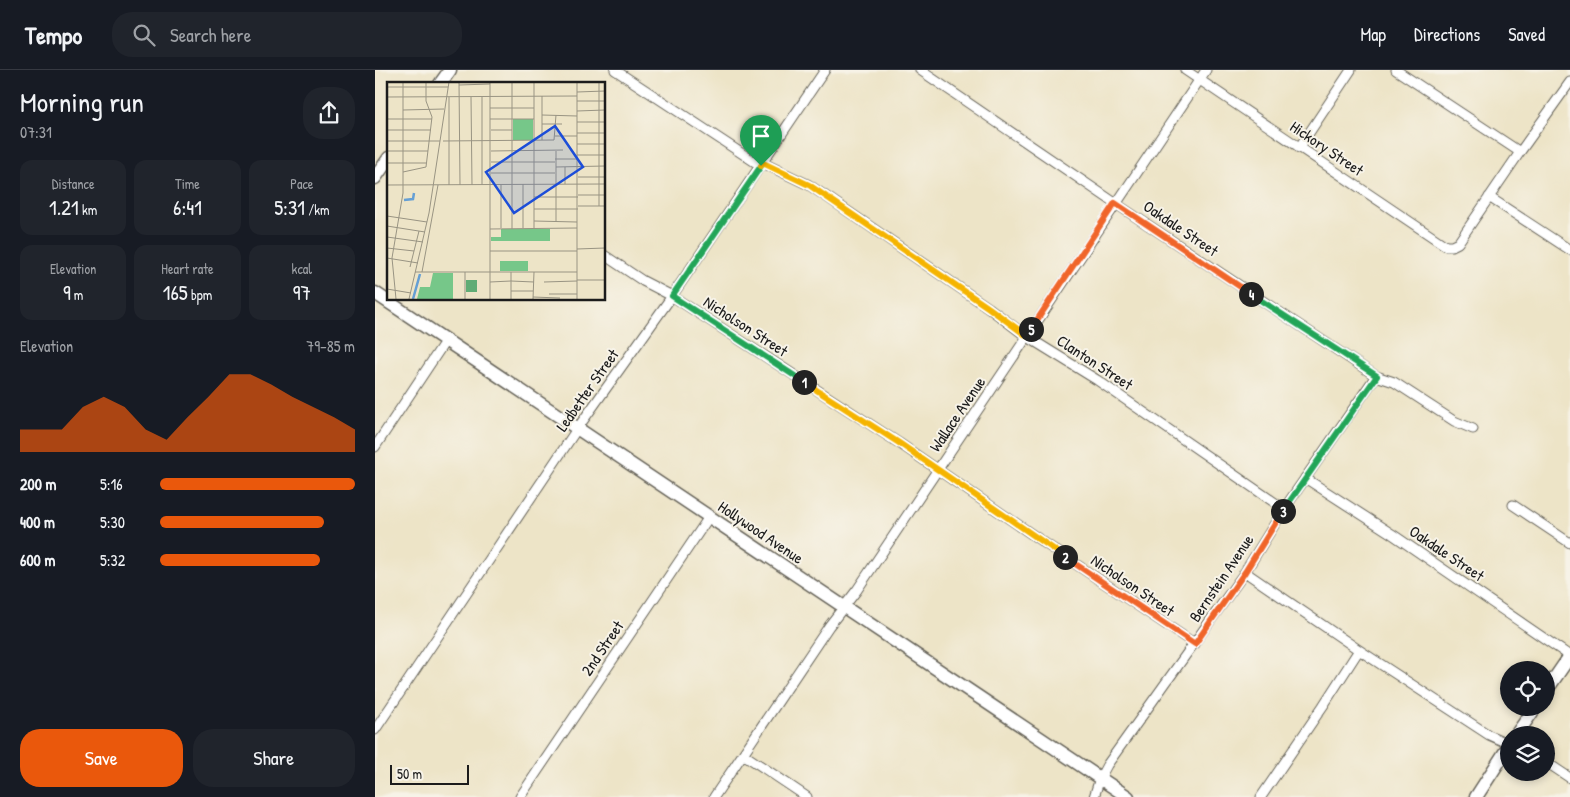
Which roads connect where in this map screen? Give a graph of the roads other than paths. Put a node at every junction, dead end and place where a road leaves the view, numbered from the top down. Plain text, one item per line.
1 (449, 70) edge
2 (615, 70) edge
3 (825, 70) edge
4 (920, 70) edge
5 (1185, 70) edge
6 (1205, 70) edge
7 (1351, 70) edge
8 (1396, 70) edge
9 (1199, 79) junction
10 (441, 82) edge
11 (1570, 82) edge
12 (1299, 148) junction
13 (1520, 152) junction
14 (387, 161) edge
15 (762, 164) junction
16 (375, 178) edge
17 (1489, 197) junction
18 (1115, 203) junction
19 (1570, 250) edge
20 (605, 256) edge
21 (375, 293) edge
22 (672, 296) junction
23 (1027, 336) junction
24 (446, 340) junction
25 (1377, 376) junction
26 (577, 429) junction
27 (1473, 429) dead end
28 (375, 447) edge
29 (937, 470) junction
30 (1305, 478) junction
31 (1513, 505) dead end
32 (1284, 509) junction
33 (709, 517) junction
34 (1570, 543) edge
35 (1245, 572) junction
36 (844, 607) junction
37 (1195, 644) junction
38 (1359, 650) junction
39 (1570, 656) edge
40 (1555, 678) edge
41 (375, 730) edge
42 (1500, 741) edge
43 (743, 754) junction
44 (1500, 759) edge
45 (1555, 768) edge
46 (1100, 778) junction
47 (1570, 778) edge
48 (520, 797) edge
49 (714, 797) edge
50 (807, 797) edge
51 (1094, 797) edge
52 (1128, 797) edge
53 (1261, 797) edge
54 (1476, 797) edge

1 - 10 main road
2 - 15 street, Clanton Street
3 - 15 street, Ledbetter Street
4 - 18 street, Oakdale Street
5 - 9 street, Hickory Street
6 - 9 street, Wallace Avenue
7 - 12 street
8 - 13 street
9 - 12 street, Hickory Street
9 - 18 street, Wallace Avenue
11 - 13 street
12 - 17 street, Hickory Street
13 - 17 street
14 - 16 main road
15 - 22 street, Ledbetter Street
15 - 23 street, Clanton Street
17 - 19 street
18 - 23 street, Wallace Avenue
18 - 25 street, Oakdale Street
20 - 22 street, Nicholson Street
21 - 24 main road, Hollywood Avenue
22 - 26 street, Ledbetter Street
22 - 29 street, Nicholson Street
23 - 29 street, Wallace Avenue
23 - 32 street, Clanton Street
24 - 26 main road, Hollywood Avenue
24 - 28 street
25 - 27 street, Oakdale Street
25 - 30 street, Bernstein Avenue
26 - 33 main road, Hollywood Avenue
26 - 41 street, Ledbetter Street
29 - 36 street, Wallace Avenue
29 - 37 street, Nicholson Street
30 - 32 street, Bernstein Avenue
30 - 39 street, Oakdale Street
31 - 34 street
32 - 35 street, Bernstein Avenue
33 - 36 main road, Hollywood Avenue
33 - 48 street, 2nd Street
35 - 37 street, Bernstein Avenue
35 - 38 street
36 - 43 street, Wallace Avenue
36 - 46 main road, Hollywood Avenue
37 - 46 street, Bernstein Avenue
38 - 42 street
38 - 53 street
39 - 40 main road
43 - 49 street, Wallace Avenue
43 - 50 street
44 - 54 main road
45 - 47 street
46 - 51 street, Bernstein Avenue
46 - 52 main road, Hollywood Avenue

